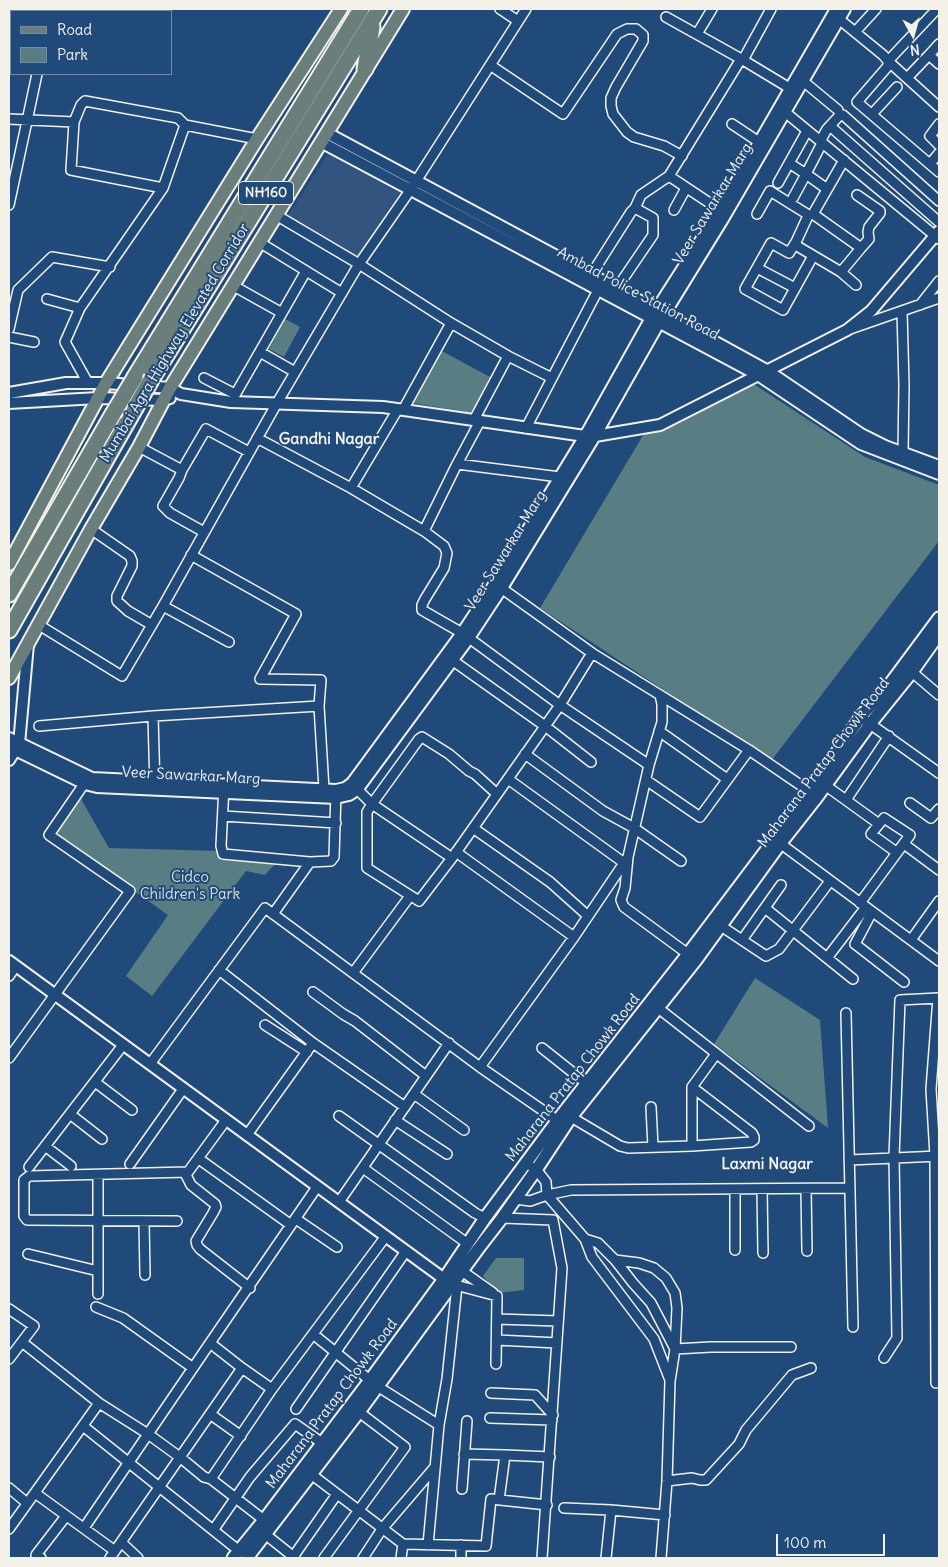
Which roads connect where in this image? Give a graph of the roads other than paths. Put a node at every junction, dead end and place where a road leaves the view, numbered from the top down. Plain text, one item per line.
1 (338, 9) edge
2 (361, 9) edge
3 (402, 9) edge
4 (500, 9) edge
5 (526, 9) edge
6 (712, 9) edge
7 (771, 9) edge
8 (845, 9) edge
9 (876, 9) edge
10 (937, 9) edge
11 (376, 13) edge
12 (838, 14) edge
13 (666, 17) dead end
14 (518, 21) junction
15 (855, 32) junction
16 (697, 34) junction
17 (939, 44) edge
18 (930, 55) junction
19 (742, 59) junction
20 (888, 61) junction
21 (939, 64) edge
22 (490, 65) junction
23 (365, 70) junction
24 (37, 75) edge
25 (907, 78) junction
26 (803, 81) junction
27 (897, 87) dead end
28 (793, 90) junction
29 (939, 107) edge
30 (838, 110) dead end
31 (785, 112) junction
32 (872, 114) junction
33 (9, 119) edge
34 (27, 119) junction
35 (74, 122) junction
36 (732, 124) dead end
37 (939, 124) edge
38 (185, 125) junction
39 (830, 126) junction
40 (807, 131) junction
41 (324, 137) junction
42 (257, 139) junction
43 (760, 142) junction
44 (822, 142) junction
45 (939, 145) edge
46 (939, 153) edge
47 (682, 156) junction
48 (844, 160) junction
49 (789, 163) junction
50 (930, 164) junction
51 (939, 172) edge
52 (806, 174) junction
53 (669, 176) junction
54 (778, 183) dead end
55 (413, 185) junction
56 (163, 188) junction
57 (686, 188) junction
58 (827, 189) junction
59 (857, 194) dead end
60 (793, 198) dead end
61 (939, 202) edge
62 (9, 205) edge
63 (635, 208) junction
64 (674, 210) dead end
65 (720, 210) junction
66 (758, 214) dead end
67 (276, 215) junction
68 (939, 222) edge
69 (938, 235) edge
70 (706, 241) junction
71 (259, 242) junction
72 (796, 242) junction
73 (861, 248) junction
74 (813, 256) junction
75 (359, 264) junction
76 (110, 266) junction
77 (757, 268) junction
78 (306, 271) junction
79 (842, 272) junction
80 (591, 274) junction
81 (939, 280) edge
82 (232, 285) junction
83 (856, 285) dead end
84 (617, 288) junction
85 (795, 288) junction
86 (13, 290) edge
87 (598, 290) junction
88 (342, 293) junction
89 (939, 298) edge
90 (47, 300) dead end
91 (919, 305) junction
92 (80, 308) junction
93 (902, 311) junction
94 (282, 312) junction
95 (658, 316) junction
96 (451, 323) junction
97 (9, 329) edge
98 (847, 330) junction
99 (9, 336) edge
100 (34, 342) dead end
101 (260, 352) junction
102 (508, 356) junction
103 (768, 371) junction
104 (295, 372) junction
105 (758, 375) junction
106 (204, 378) dead end
107 (552, 378) junction
108 (88, 383) junction
109 (106, 383) junction
110 (170, 388) junction
111 (9, 393) edge
112 (181, 394) junction
113 (98, 398) junction
114 (233, 398) junction
115 (163, 400) junction
116 (9, 403) edge
117 (276, 403) junction
118 (401, 410) junction
119 (477, 421) junction
120 (526, 428) junction
121 (590, 436) junction
122 (257, 438) junction
123 (139, 447) junction
124 (249, 452) junction
125 (902, 452) junction
126 (458, 464) junction
127 (939, 466) edge
128 (182, 470) junction
129 (939, 474) edge
130 (560, 477) junction
131 (351, 488) junction
132 (91, 529) junction
133 (424, 531) junction
134 (204, 532) junction
135 (191, 555) junction
136 (9, 564) edge
137 (498, 585) junction
138 (9, 594) edge
139 (163, 606) junction
140 (939, 618) edge
141 (152, 625) junction
142 (39, 626) junction
143 (9, 630) edge
144 (939, 634) edge
145 (465, 635) junction
146 (229, 642) dead end
147 (28, 644) junction
148 (592, 653) junction
149 (452, 660) junction
150 (912, 672) junction
151 (9, 678) edge
152 (660, 695) junction
153 (939, 695) edge
154 (560, 705) junction
155 (319, 706) junction
156 (153, 716) junction
157 (865, 720) junction
158 (39, 726) dead end
159 (545, 726) junction
160 (659, 731) junction
161 (889, 736) junction
162 (9, 738) edge
163 (14, 747) edge
164 (748, 750) junction
165 (525, 754) junction
166 (9, 760) edge
167 (591, 762) dead end
168 (649, 765) junction
169 (939, 773) edge
170 (508, 779) junction
171 (727, 779) junction
172 (646, 780) junction
173 (84, 784) junction
174 (155, 785) junction
175 (825, 785) junction
176 (355, 786) junction
177 (224, 789) junction
178 (324, 789) junction
179 (336, 794) junction
180 (497, 794) junction
181 (813, 794) junction
182 (846, 800) junction
183 (910, 803) dead end
184 (372, 804) junction
185 (939, 809) edge
186 (223, 816) junction
187 (336, 823) junction
188 (879, 824) junction
189 (473, 828) junction
190 (634, 828) junction
191 (777, 841) junction
192 (904, 844) junction
193 (896, 852) junction
194 (454, 855) junction
195 (681, 861) dead end
196 (310, 862) junction
197 (627, 862) junction
198 (939, 870) edge
199 (830, 881) junction
200 (781, 885) dead end
201 (410, 896) junction
202 (939, 901) edge
203 (765, 908) junction
204 (866, 908) junction
205 (273, 914) junction
206 (588, 916) junction
207 (721, 926) junction
208 (793, 931) junction
209 (574, 937) junction
210 (742, 940) junction
211 (911, 940) junction
212 (692, 957) junction
213 (827, 958) junction
214 (939, 962) edge
215 (12, 964) edge
216 (219, 970) junction
217 (353, 973) junction
218 (9, 976) edge
219 (853, 979) dead end
220 (904, 982) dead end
221 (314, 992) dead end
222 (54, 994) junction
223 (654, 1005) junction
224 (846, 1013) dead end
225 (265, 1025) dead end
226 (313, 1044) junction
227 (449, 1044) junction
228 (124, 1045) junction
229 (542, 1048) dead end
230 (307, 1052) junction
231 (716, 1054) junction
232 (9, 1058) edge
233 (150, 1064) junction
234 (480, 1067) junction
235 (426, 1076) junction
236 (95, 1082) junction
237 (586, 1083) junction
238 (692, 1086) junction
239 (183, 1089) junction
240 (414, 1094) junction
241 (405, 1107) junction
242 (651, 1107) dead end
243 (132, 1110) dead end
244 (70, 1114) junction
245 (339, 1116) dead end
246 (226, 1120) junction
247 (396, 1120) junction
248 (564, 1121) junction
249 (809, 1126) dead end
250 (464, 1130) dead end
251 (247, 1135) junction
252 (102, 1139) dead end
253 (379, 1144) junction
254 (45, 1146) junction
255 (692, 1146) junction
256 (653, 1147) junction
257 (447, 1154) dead end
258 (937, 1156) edge
259 (894, 1157) junction
260 (199, 1158) junction
261 (849, 1160) junction
262 (526, 1162) junction
263 (130, 1164) dead end
264 (71, 1166) dead end
265 (29, 1167) dead end
266 (362, 1168) junction
267 (536, 1170) junction
268 (184, 1173) junction
269 (98, 1175) junction
270 (318, 1186) junction
271 (850, 1188) junction
272 (735, 1189) junction
273 (762, 1189) junction
274 (806, 1189) junction
275 (547, 1195) junction
276 (516, 1198) junction
277 (339, 1202) junction
278 (485, 1218) junction
279 (502, 1218) junction
280 (98, 1221) junction
281 (144, 1221) junction
282 (177, 1221) dead end
283 (294, 1222) junction
284 (386, 1236) junction
285 (585, 1239) junction
286 (468, 1244) junction
287 (337, 1247) dead end
288 (735, 1250) dead end
289 (406, 1251) junction
290 (807, 1251) dead end
291 (763, 1253) dead end
292 (28, 1254) dead end
293 (616, 1260) junction
294 (462, 1271) junction
295 (98, 1272) junction
296 (145, 1275) dead end
297 (451, 1283) junction
298 (250, 1288) junction
299 (98, 1294) dead end
300 (497, 1296) junction
301 (96, 1307) dead end
302 (11, 1314) edge
303 (497, 1319) junction
304 (558, 1321) junction
305 (853, 1327) dead end
306 (313, 1334) junction
307 (497, 1340) junction
308 (22, 1342) junction
309 (557, 1342) junction
310 (210, 1343) junction
311 (792, 1347) dead end
312 (675, 1349) junction
313 (336, 1352) junction
314 (10, 1355) edge
315 (884, 1358) dead end
316 (496, 1364) dead end
317 (194, 1368) junction
318 (242, 1368) junction
319 (811, 1368) dead end
320 (670, 1381) junction
321 (373, 1383) junction
322 (936, 1383) dead end
323 (272, 1389) junction
324 (491, 1393) dead end
325 (99, 1403) junction
326 (296, 1409) dead end
327 (359, 1412) junction
328 (210, 1414) junction
329 (490, 1418) dead end
330 (553, 1418) junction
331 (467, 1421) dead end
332 (439, 1425) junction
333 (83, 1426) junction
334 (148, 1434) junction
335 (241, 1436) junction
336 (322, 1443) junction
337 (464, 1454) junction
338 (505, 1455) junction
339 (179, 1457) junction
340 (550, 1457) junction
341 (129, 1462) junction
342 (435, 1467) junction
343 (307, 1471) junction
344 (210, 1479) junction
345 (667, 1482) junction
346 (160, 1486) junction
347 (9, 1488) edge
348 (462, 1489) dead end
349 (35, 1493) junction
350 (337, 1494) junction
351 (236, 1498) junction
352 (499, 1500) junction
353 (28, 1503) junction
354 (547, 1505) junction
355 (564, 1508) dead end
356 (358, 1510) junction
357 (611, 1510) junction
358 (665, 1515) junction
359 (66, 1516) junction
360 (264, 1520) junction
361 (84, 1528) junction
362 (382, 1528) junction
363 (9, 1529) edge
364 (214, 1529) junction
365 (265, 1534) junction
366 (121, 1542) junction
367 (404, 1544) junction
368 (428, 1545) junction
369 (461, 1545) junction
370 (235, 1554) edge
371 (112, 1555) edge
372 (37, 1557) edge
373 (138, 1558) edge
374 (248, 1558) edge
375 (294, 1558) edge
376 (324, 1558) edge
377 (363, 1558) edge
378 (401, 1558) edge
379 (461, 1558) edge
380 (542, 1558) edge
381 (606, 1558) edge
382 (661, 1558) edge

1 - 42 main road
2 - 138 highway, Mumbai Agra Highway Elevated Corridor / NH160, bridge
3 - 23 main road
4 - 14 street
5 - 14 street
6 - 16 street
7 - 19 street
8 - 12 street, Veer Sawarkar Marg
9 - 15 street
10 - 20 street
11 - 23 highway
11 - 143 highway, Mumbai Agra Highway Elevated Corridor / NH160, bridge
12 - 15 street
12 - 26 street, Veer Sawarkar Marg
12 - 28 street, Veer Sawarkar Marg
13 - 16 street
14 - 22 street
15 - 20 street
16 - 19 street
17 - 18 street
18 - 21 street
18 - 25 street
19 - 28 street
19 - 47 street
20 - 25 street
20 - 32 street
22 - 47 street
22 - 55 street
23 - 41 main road
24 - 34 street
25 - 29 street
26 - 28 street, Veer Sawarkar Marg
26 - 30 street
27 - 32 street
28 - 31 street, Veer Sawarkar Marg
28 - 43 street, Veer Sawarkar Marg
31 - 40 street
31 - 70 street, Veer Sawarkar Marg
32 - 50 street
33 - 34 street
34 - 35 street
34 - 62 street
35 - 38 street
35 - 56 street
36 - 43 street
37 - 45 street
38 - 42 street
38 - 56 street
39 - 44 street
39 - 61 street
39 - 68 street
40 - 44 street
40 - 49 street
41 - 55 street, Ambad Police Station Road
41 - 67 main road
42 - 109 main road
43 - 65 street, Veer Sawarkar Marg
44 - 48 street
44 - 52 street
46 - 50 street
47 - 53 street
48 - 58 street
48 - 69 street
49 - 52 street
49 - 54 street
50 - 51 street
52 - 58 street
52 - 60 street
53 - 57 street
53 - 63 street
55 - 75 street
55 - 80 street, Ambad Police Station Road
55 - 87 street, Ambad Police Station Road
56 - 76 street
57 - 64 street
57 - 65 street
58 - 73 street
59 - 73 street
63 - 80 street
63 - 84 street
65 - 70 street, Veer Sawarkar Marg
66 - 72 street
67 - 71 main road
67 - 75 street
69 - 98 street
70 - 95 street, Veer Sawarkar Marg
71 - 78 street
71 - 82 main road
72 - 74 street
72 - 77 street
73 - 79 street
74 - 79 street
74 - 85 street
75 - 88 street
75 - 96 street
76 - 86 street
76 - 92 street
77 - 85 street
77 - 85 street
78 - 88 street
78 - 94 street
79 - 83 street
80 - 84 street, Ambad Police Station Road
81 - 91 street
82 - 94 street
82 - 110 main road
84 - 95 street, Ambad Police Station Road
86 - 97 street
87 - 95 street, Ambad Police Station Road
87 - 107 street
88 - 104 street
89 - 91 street
90 - 92 street
91 - 93 street
92 - 108 street
93 - 98 street
93 - 125 street
94 - 101 street
95 - 103 street, Ambad Police Station Road
95 - 105 street, Ambad Police Station Road
95 - 121 street, Veer Sawarkar Marg
96 - 102 street
96 - 118 street
98 - 103 street
99 - 100 street
101 - 104 street
101 - 114 street
102 - 107 street
102 - 119 street
103 - 105 street
103 - 125 street, Ambad Police Station Road
104 - 117 street
105 - 121 street
105 - 129 street, Ambad Police Station Road
106 - 114 street
107 - 120 street
108 - 109 street
108 - 111 street
109 - 110 street
109 - 113 main road
110 - 112 street
110 - 115 main road
112 - 114 street
112 - 115 street
113 - 115 street
113 - 116 street
113 - 136 main road
114 - 117 street
115 - 123 main road
117 - 118 street
117 - 122 street
118 - 119 street
118 - 131 street
119 - 120 street
119 - 126 street
120 - 121 street
121 - 130 street, Veer Sawarkar Marg
121 - 137 street, Veer Sawarkar Marg
122 - 124 street
122 - 131 street
123 - 128 street
123 - 132 main road
124 - 128 street
124 - 134 street
125 - 127 street, Ambad Police Station Road
126 - 130 street
126 - 133 street
128 - 134 street
130 - 137 street, Veer Sawarkar Marg
131 - 133 street
132 - 141 street
132 - 142 main road
133 - 145 street
134 - 135 street
135 - 139 street
135 - 155 street
137 - 145 street, Veer Sawarkar Marg
137 - 148 street
139 - 141 street
139 - 146 street
140 - 157 main road, Maharana Pratap Chowk Road
141 - 142 street
142 - 147 main road
144 - 150 main road, Maharana Pratap Chowk Road
145 - 149 street, Veer Sawarkar Marg
145 - 154 street
145 - 176 street, Veer Sawarkar Marg
147 - 151 main road
147 - 163 street
148 - 152 street
148 - 154 street
149 - 159 street
149 - 176 street, Veer Sawarkar Marg
150 - 153 street
150 - 157 main road, Maharana Pratap Chowk Road
152 - 160 street
152 - 164 street
154 - 159 street
154 - 168 street
155 - 156 street
155 - 178 street
156 - 158 street
156 - 174 street
157 - 161 street
157 - 175 main road, Maharana Pratap Chowk Road
157 - 181 main road, Maharana Pratap Chowk Road
159 - 165 street
159 - 167 street
160 - 168 street
160 - 171 street
161 - 169 street
161 - 182 street
162 - 163 street, Veer Sawarkar Marg
163 - 166 street
163 - 173 street, Veer Sawarkar Marg
163 - 174 street, Veer Sawarkar Marg
164 - 171 street
164 - 181 street
165 - 170 street
165 - 190 street
168 - 172 street
170 - 180 street
170 - 197 street
171 - 172 street
172 - 190 street
173 - 174 street, Veer Sawarkar Marg
173 - 222 street
174 - 177 street, Veer Sawarkar Marg
175 - 181 main road, Maharana Pratap Chowk Road
175 - 182 street
176 - 179 street, Veer Sawarkar Marg
176 - 184 street
177 - 178 street, Veer Sawarkar Marg
177 - 179 street, Veer Sawarkar Marg
177 - 186 street
178 - 179 street, Veer Sawarkar Marg
179 - 187 street
180 - 184 street
180 - 189 street
181 - 191 main road, Maharana Pratap Chowk Road
182 - 188 street
183 - 185 street
184 - 194 street
184 - 201 street
186 - 187 street
186 - 196 street
187 - 196 street
188 - 192 street
188 - 193 street
189 - 194 street
189 - 206 street
190 - 195 street
190 - 197 street
191 - 199 street
191 - 207 main road, Maharana Pratap Chowk Road
191 - 212 main road, Maharana Pratap Chowk Road
192 - 193 street
192 - 198 street
193 - 204 street
194 - 201 street
194 - 209 street
196 - 205 street
197 - 206 street
197 - 212 street
199 - 204 street
199 - 208 street
200 - 203 street
201 - 217 street
202 - 211 street
203 - 208 street
203 - 210 street
204 - 211 street
204 - 213 street
204 - 220 street
205 - 216 street
205 - 217 street
206 - 209 street
207 - 210 street
207 - 212 main road, Maharana Pratap Chowk Road
208 - 210 street
208 - 213 street
209 - 234 street
211 - 214 street
212 - 223 main road, Maharana Pratap Chowk Road
213 - 219 street
215 - 218 street
215 - 222 street
216 - 226 street
216 - 233 street
217 - 227 street
221 - 235 street
222 - 228 street
222 - 232 street
223 - 231 street
223 - 237 main road, Maharana Pratap Chowk Road
223 - 248 main road, Maharana Pratap Chowk Road
224 - 261 street
225 - 230 street
226 - 230 street
226 - 241 street
227 - 234 street
227 - 235 street
228 - 233 street
228 - 236 street
229 - 237 street
230 - 251 street
231 - 238 street
231 - 249 street
233 - 239 street
234 - 248 street
235 - 240 street
236 - 243 street
236 - 244 street
237 - 248 main road, Maharana Pratap Chowk Road
238 - 255 street
238 - 255 street
239 - 246 street
239 - 263 street
240 - 241 street
240 - 250 street
241 - 247 street
242 - 256 street
244 - 252 street
244 - 254 street
245 - 253 street
246 - 251 street
246 - 260 street
247 - 253 street
247 - 257 street
248 - 256 street
248 - 262 main road, Maharana Pratap Chowk Road
248 - 267 main road, Maharana Pratap Chowk Road
251 - 270 street
253 - 266 street
253 - 278 street
254 - 264 street
254 - 265 street
255 - 256 street
258 - 259 street
258 - 259 street
258 - 322 street
259 - 261 street
259 - 315 street
260 - 268 street
260 - 283 street
261 - 271 street
262 - 267 street
262 - 278 main road, Maharana Pratap Chowk Road
266 - 277 street
266 - 286 street
267 - 275 street
267 - 276 main road, Maharana Pratap Chowk Road
268 - 269 street
268 - 298 street
269 - 280 street
269 - 280 street
270 - 277 street
270 - 283 street
271 - 274 street
271 - 305 street
272 - 273 street
272 - 275 street
272 - 288 street
273 - 274 street
273 - 291 street
274 - 290 street
275 - 276 street
275 - 285 street
276 - 279 main road, Maharana Pratap Chowk Road
277 - 284 street
278 - 286 main road, Maharana Pratap Chowk Road
279 - 294 main road, Maharana Pratap Chowk Road
279 - 304 street
280 - 281 street
280 - 295 street
281 - 282 street
281 - 296 street
283 - 287 street
283 - 298 street
284 - 289 street
284 - 306 street
285 - 293 street
285 - 320 street
286 - 297 main road, Maharana Pratap Chowk Road
289 - 297 street
289 - 313 street
292 - 295 street
293 - 312 street
293 - 312 street
294 - 297 main road, Maharana Pratap Chowk Road
294 - 300 street
295 - 299 street
297 - 300 street
297 - 321 main road, Maharana Pratap Chowk Road
297 - 332 street
298 - 310 street
300 - 303 street
301 - 317 street
302 - 308 street
303 - 304 street
303 - 307 street
304 - 309 street
306 - 313 street
306 - 323 street
307 - 309 street
307 - 316 street
308 - 314 street
308 - 325 street
309 - 330 street
310 - 317 street
310 - 318 street
311 - 312 street
312 - 320 street
313 - 321 street
313 - 326 street
317 - 334 street
318 - 323 street
318 - 328 street
319 - 345 street
320 - 345 street
321 - 327 main road, Maharana Pratap Chowk Road
321 - 332 street
321 - 336 main road, Maharana Pratap Chowk Road
323 - 335 street
324 - 330 street
325 - 333 street
325 - 334 street
327 - 343 main road, Maharana Pratap Chowk Road
327 - 356 street
328 - 335 street
328 - 339 street
329 - 330 street
330 - 340 street
331 - 337 street
332 - 342 street
333 - 341 street
333 - 349 street
334 - 339 street
334 - 341 street
335 - 344 street
336 - 343 main road, Maharana Pratap Chowk Road
336 - 351 street
337 - 338 street
337 - 348 street
338 - 340 street
338 - 352 street
339 - 344 street
339 - 346 street
340 - 354 street
341 - 346 street
341 - 361 street
342 - 362 street
342 - 368 street
343 - 350 street
343 - 360 main road, Maharana Pratap Chowk Road
343 - 365 main road, Maharana Pratap Chowk Road
344 - 351 street
345 - 358 street
346 - 364 street
346 - 366 street
347 - 353 street
349 - 353 street
349 - 359 street
350 - 356 street
350 - 375 street
351 - 360 street
351 - 364 street
352 - 354 street
352 - 369 street
353 - 363 street
354 - 380 street
355 - 357 street
356 - 362 street
356 - 376 street
357 - 358 street
357 - 381 street
358 - 382 street
359 - 361 street
359 - 372 street
360 - 370 main road, Maharana Pratap Chowk Road
361 - 371 street
362 - 367 street
362 - 377 street
364 - 370 street
365 - 374 main road, Maharana Pratap Chowk Road
365 - 375 street
366 - 371 street
366 - 373 street
367 - 368 street
367 - 378 street
368 - 369 street
369 - 379 street

